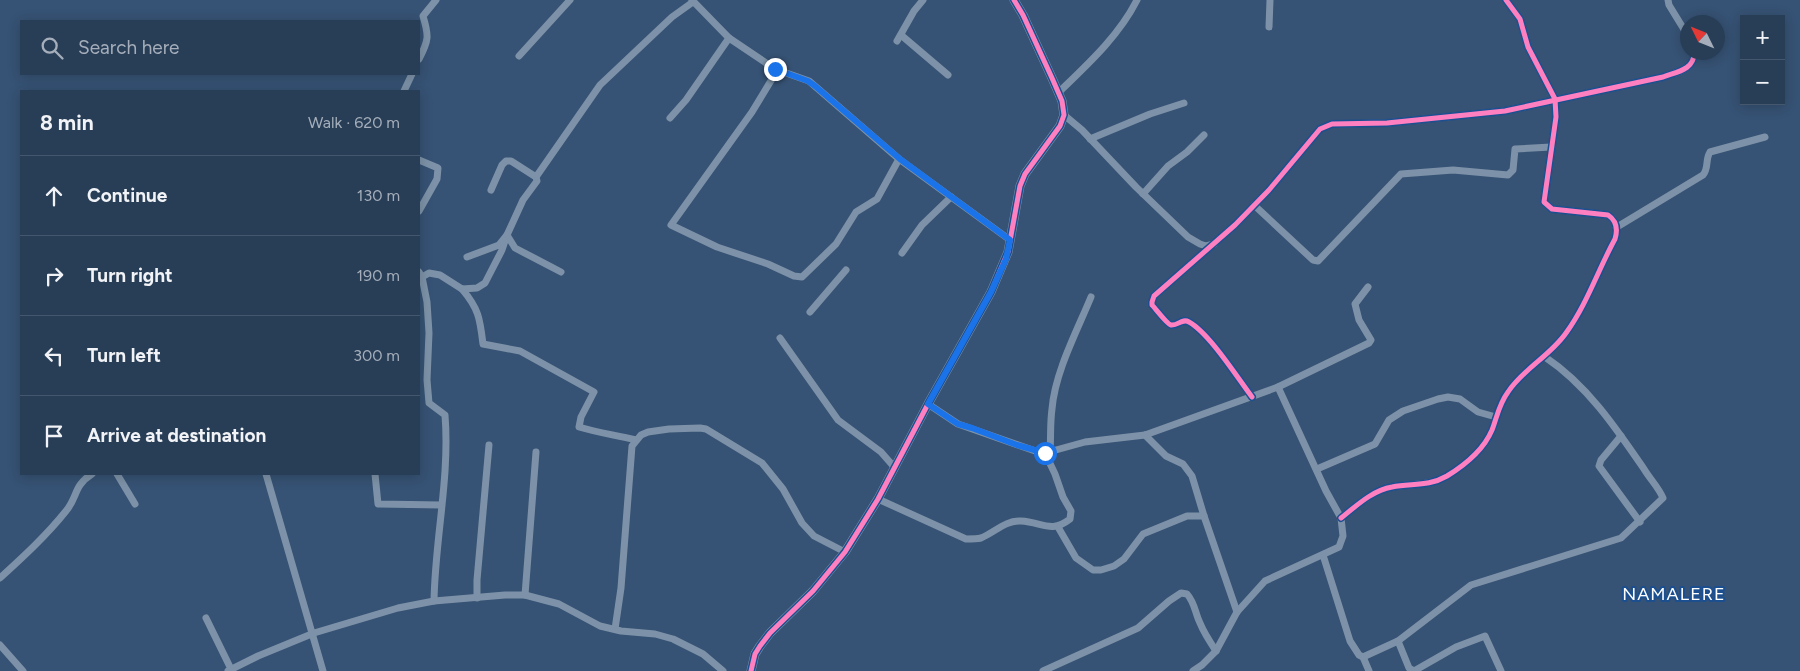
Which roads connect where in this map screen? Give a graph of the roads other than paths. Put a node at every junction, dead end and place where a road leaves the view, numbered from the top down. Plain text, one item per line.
1 (436, 0) edge
2 (570, 0) edge
3 (923, 0) edge
4 (1014, 0) edge
5 (1137, 0) edge
6 (1270, 0) edge
7 (1506, 0) edge
8 (1668, 0) edge
9 (692, 1) edge
10 (1680, 23) edge
11 (1269, 27) dead end
12 (729, 38) junction
13 (519, 56) dead end
14 (420, 57) edge
15 (1693, 60) edge
16 (779, 71) junction
17 (412, 75) edge
18 (948, 75) dead end
19 (404, 90) edge
20 (1058, 93) junction
21 (1555, 99) junction
22 (1184, 103) dead end
23 (1064, 115) junction
24 (670, 118) dead end
25 (1204, 135) dead end
26 (1765, 137) dead end
27 (1090, 139) junction
28 (732, 144) dead end
29 (1551, 147) junction
30 (900, 159) junction
31 (420, 160) edge
32 (536, 177) junction
33 (492, 190) dead end
34 (690, 194) dead end
35 (1143, 194) junction
36 (951, 197) junction
37 (1254, 205) junction
38 (420, 209) edge
39 (1617, 227) junction
40 (507, 235) junction
41 (1010, 240) junction
42 (1214, 244) junction
43 (902, 253) dead end
44 (467, 258) dead end
45 (846, 270) dead end
46 (561, 272) dead end
47 (420, 275) edge
48 (1368, 286) dead end
49 (462, 289) junction
50 (1091, 297) dead end
51 (810, 312) dead end
52 (780, 338) dead end
53 (1545, 357) junction
54 (1278, 387) junction
55 (1252, 396) junction
56 (928, 404) junction
57 (1496, 417) junction
58 (1145, 435) junction
59 (1621, 436) junction
60 (636, 440) junction
61 (489, 445) dead end
62 (536, 452) dead end
63 (1048, 452) junction
64 (895, 468) junction
65 (1317, 469) junction
66 (91, 475) edge
67 (117, 475) edge
68 (266, 475) edge
69 (375, 475) edge
70 (878, 499) junction
71 (135, 504) dead end
72 (441, 505) junction
73 (1204, 516) junction
74 (1341, 518) junction
75 (1640, 522) junction
76 (1058, 526) junction
77 (845, 552) junction
78 (1323, 555) junction
79 (0, 578) edge
80 (525, 595) junction
81 (477, 598) junction
82 (434, 601) junction
83 (1237, 612) junction
84 (206, 618) dead end
85 (614, 629) junction
86 (1398, 641) junction
87 (0, 645) edge
88 (1216, 651) junction
89 (1363, 657) junction
90 (230, 670) edge
91 (23, 671) edge
92 (324, 671) edge
93 (723, 671) edge
94 (751, 671) edge
95 (1043, 671) edge
96 (1193, 671) edge
97 (1369, 671) edge
98 (1501, 671) edge

1 - 14 street
2 - 13 street
3 - 18 street
4 - 20 street
5 - 20 street
6 - 11 street
7 - 21 street
8 - 10 street
9 - 12 street
9 - 32 street
12 - 16 street
12 - 24 street
15 - 21 street
16 - 30 street
16 - 30 street
17 - 19 street
20 - 23 street
21 - 29 street
21 - 37 street
22 - 27 street
23 - 27 street
23 - 41 street
25 - 35 street
26 - 39 street
27 - 35 street
28 - 34 street
29 - 37 street
29 - 39 street
30 - 36 street
31 - 38 street
32 - 33 street
32 - 40 street
35 - 42 street
36 - 41 street
36 - 43 street
37 - 42 street
39 - 53 street
40 - 44 street
40 - 46 street
40 - 49 street
41 - 56 street
42 - 55 street
45 - 51 street
47 - 49 street
47 - 72 street
48 - 54 street
49 - 60 street
50 - 63 street
52 - 64 street
53 - 57 street
53 - 59 street
54 - 55 street
54 - 65 street
55 - 58 street
56 - 63 street
56 - 64 street
57 - 65 street
57 - 74 street
58 - 63 street
58 - 73 street
59 - 75 street
59 - 75 street
60 - 77 street
60 - 85 street
61 - 81 street
62 - 80 street
63 - 76 street
64 - 70 street
65 - 74 street
66 - 79 street
67 - 71 street
68 - 92 street
69 - 72 street
70 - 76 street
70 - 77 street
72 - 82 street
73 - 76 street
73 - 83 street
74 - 78 street
75 - 86 street
77 - 94 street
78 - 83 street
78 - 89 street
80 - 81 street
80 - 85 street
81 - 82 street
82 - 90 street
83 - 88 street
84 - 90 street
85 - 93 street
86 - 89 street
86 - 98 street
87 - 91 street
88 - 95 street
88 - 96 street
89 - 97 street

